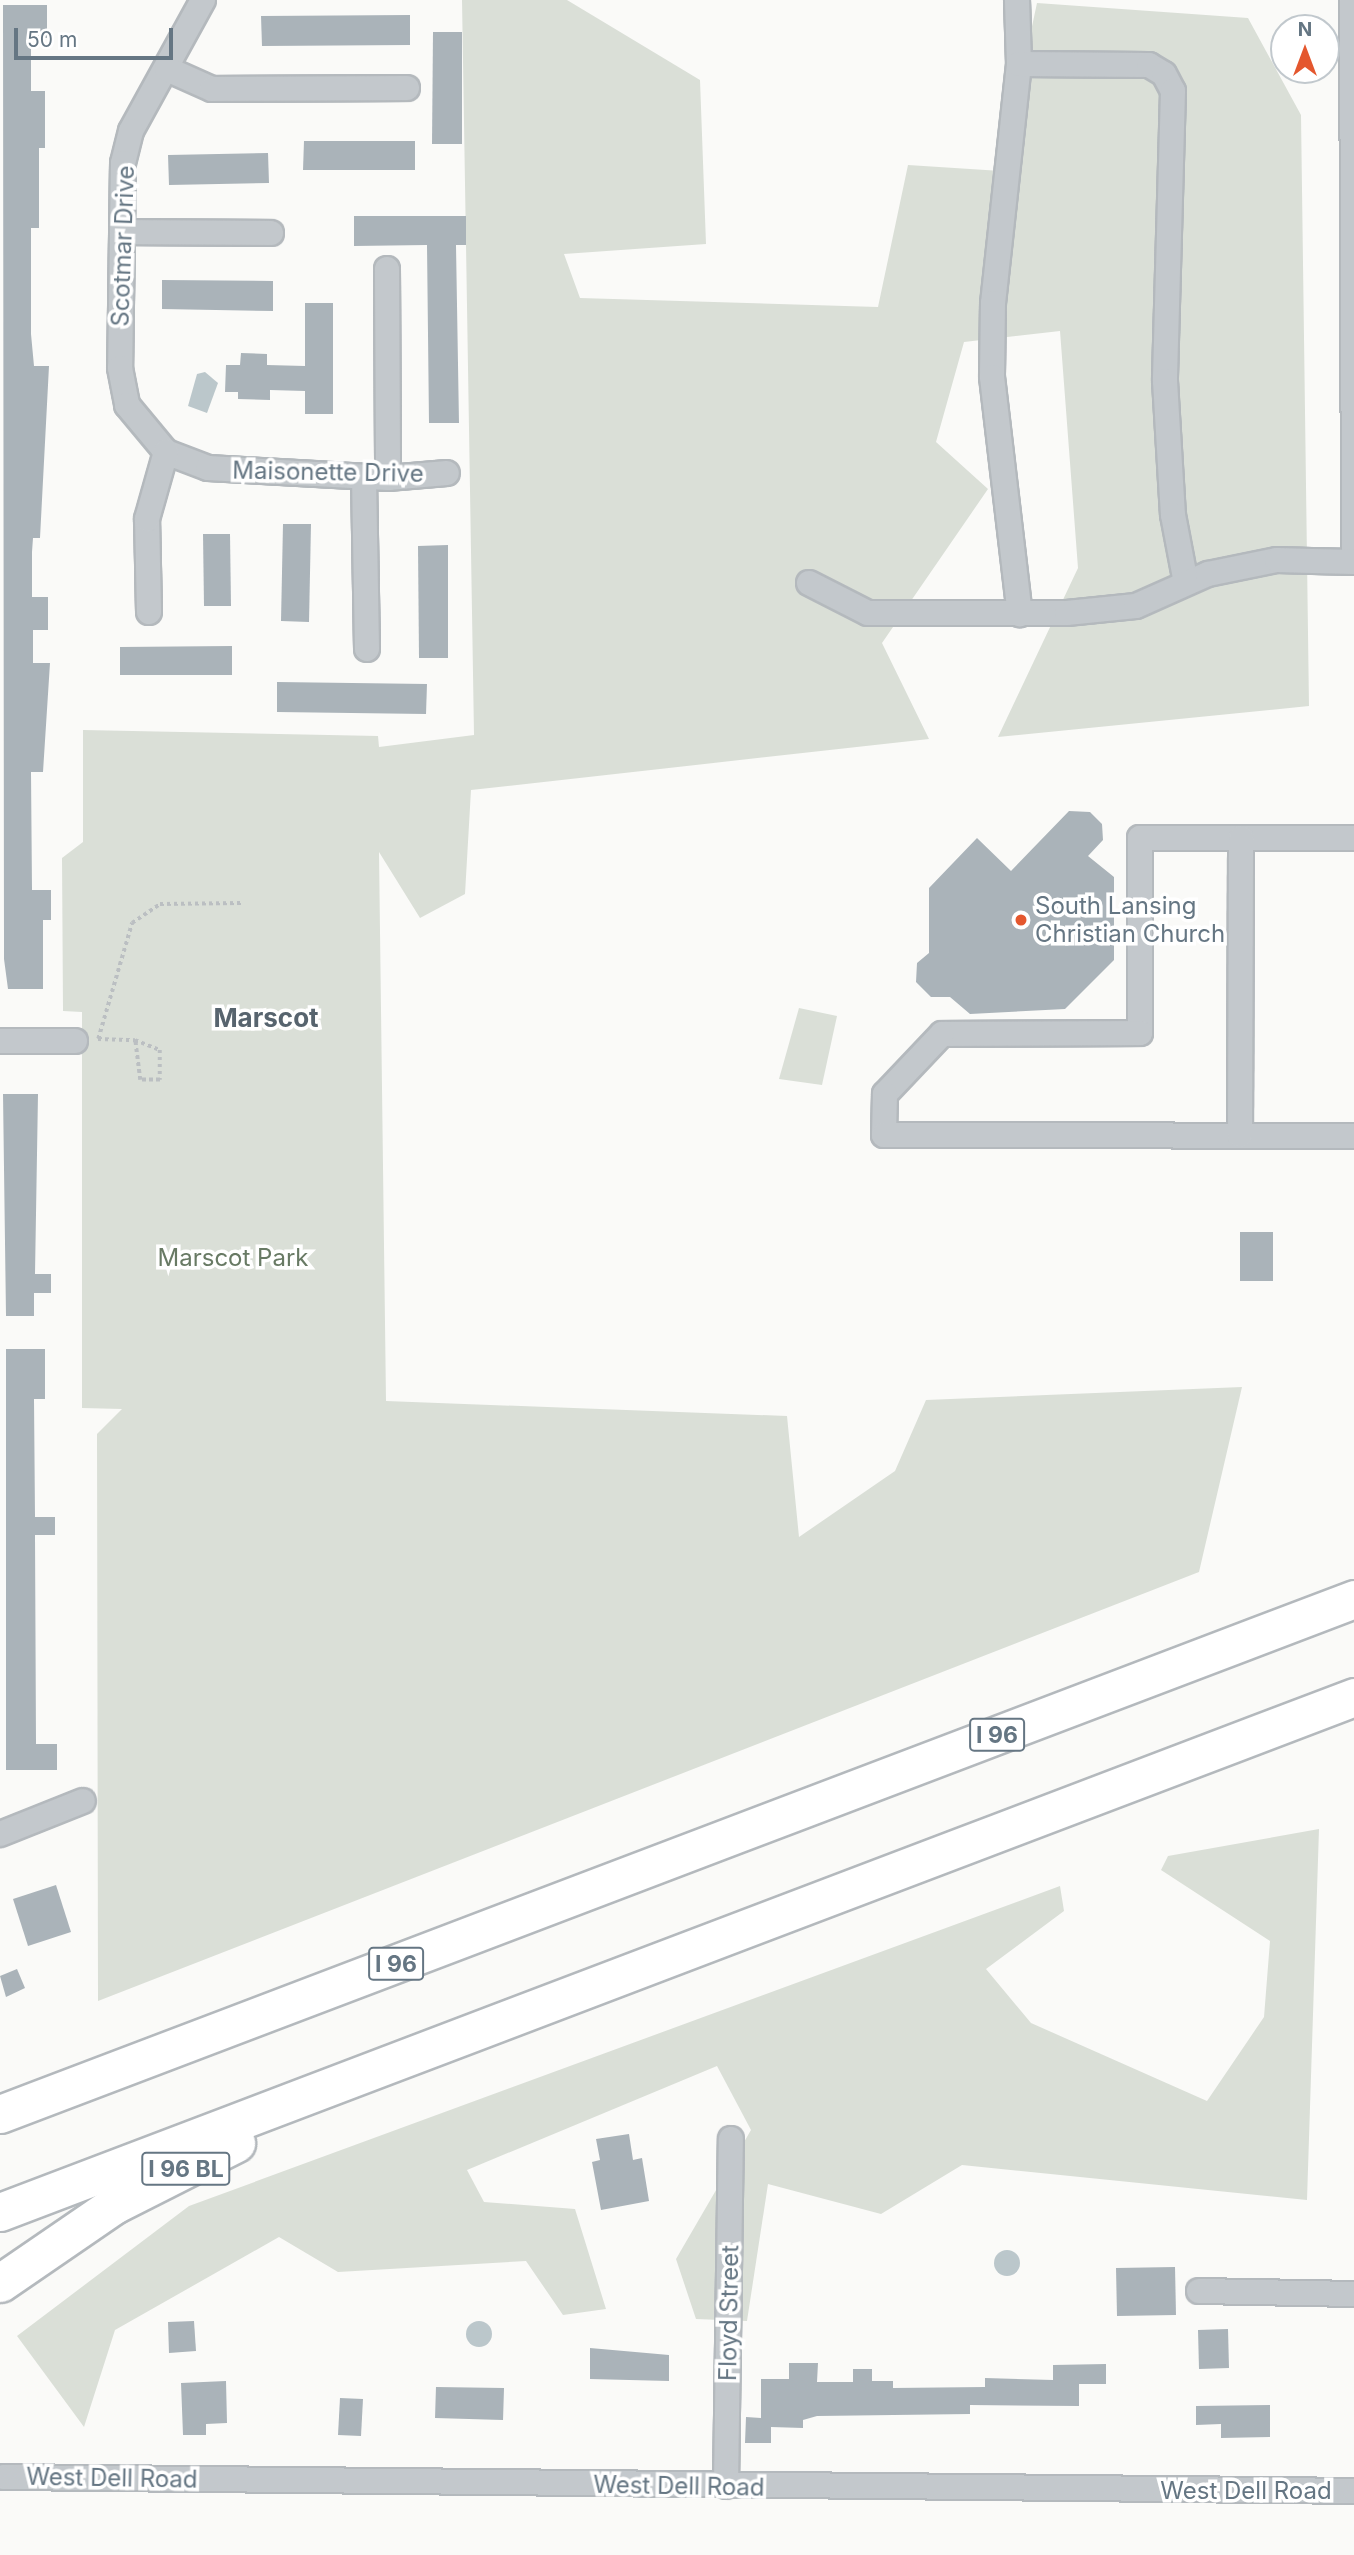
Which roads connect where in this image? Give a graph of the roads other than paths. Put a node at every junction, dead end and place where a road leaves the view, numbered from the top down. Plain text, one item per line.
1 (203, 0) edge
2 (1017, 0) edge
3 (1352, 0) edge
4 (1018, 64) junction
5 (167, 69) junction
6 (407, 88) dead end
7 (1353, 211) edge
8 (122, 232) junction
9 (271, 233) dead end
10 (387, 269) dead end
11 (1354, 292) edge
12 (1354, 443) edge
13 (166, 452) junction
14 (208, 468) joint
15 (447, 473) dead end
16 (376, 478) junction
17 (1354, 549) edge
18 (1354, 562) edge
19 (809, 583) dead end
20 (1186, 583) junction
21 (149, 612) dead end
22 (1020, 614) junction
23 (367, 649) dead end
24 (1241, 838) junction
25 (1354, 838) edge
26 (86, 1040) road end
27 (0, 1041) edge
28 (1240, 1135) junction
29 (1354, 1136) edge
30 (1354, 1599) edge
31 (1354, 1697) edge
32 (83, 1801) dead end
33 (0, 1834) edge
34 (152, 2057) junction
35 (380, 2066) junction
36 (0, 2103) edge
37 (0, 2114) edge
38 (731, 2139) dead end
39 (0, 2212) edge
40 (0, 2283) edge
41 (1199, 2291) dead end
42 (1354, 2294) edge
43 (3, 2477) dead end
44 (726, 2487) junction
45 (1354, 2491) edge

1 - 5 street, Scotmar Drive
2 - 4 street
3 - 7 street
4 - 20 street
4 - 22 street
5 - 6 street
5 - 8 street, Scotmar Drive
7 - 11 street
8 - 9 street
8 - 13 street, Scotmar Drive
10 - 16 street
11 - 12 street
12 - 17 street
13 - 14 street, Scotmar Drive
13 - 21 street
14 - 16 street, Maisonette Drive
15 - 16 street, Maisonette Drive
16 - 23 street
18 - 20 street
19 - 22 street
20 - 22 street
24 - 25 street
24 - 28 street
24 - 28 street
26 - 27 street
28 - 29 street
30 - 34 highway, I 96
31 - 35 highway
32 - 33 street
34 - 36 highway
34 - 37 highway, I 96
35 - 39 highway
35 - 40 highway, I 96 BL
38 - 44 street, Floyd Street
41 - 42 street
43 - 44 street, West Dell Road
44 - 45 street, West Dell Road

